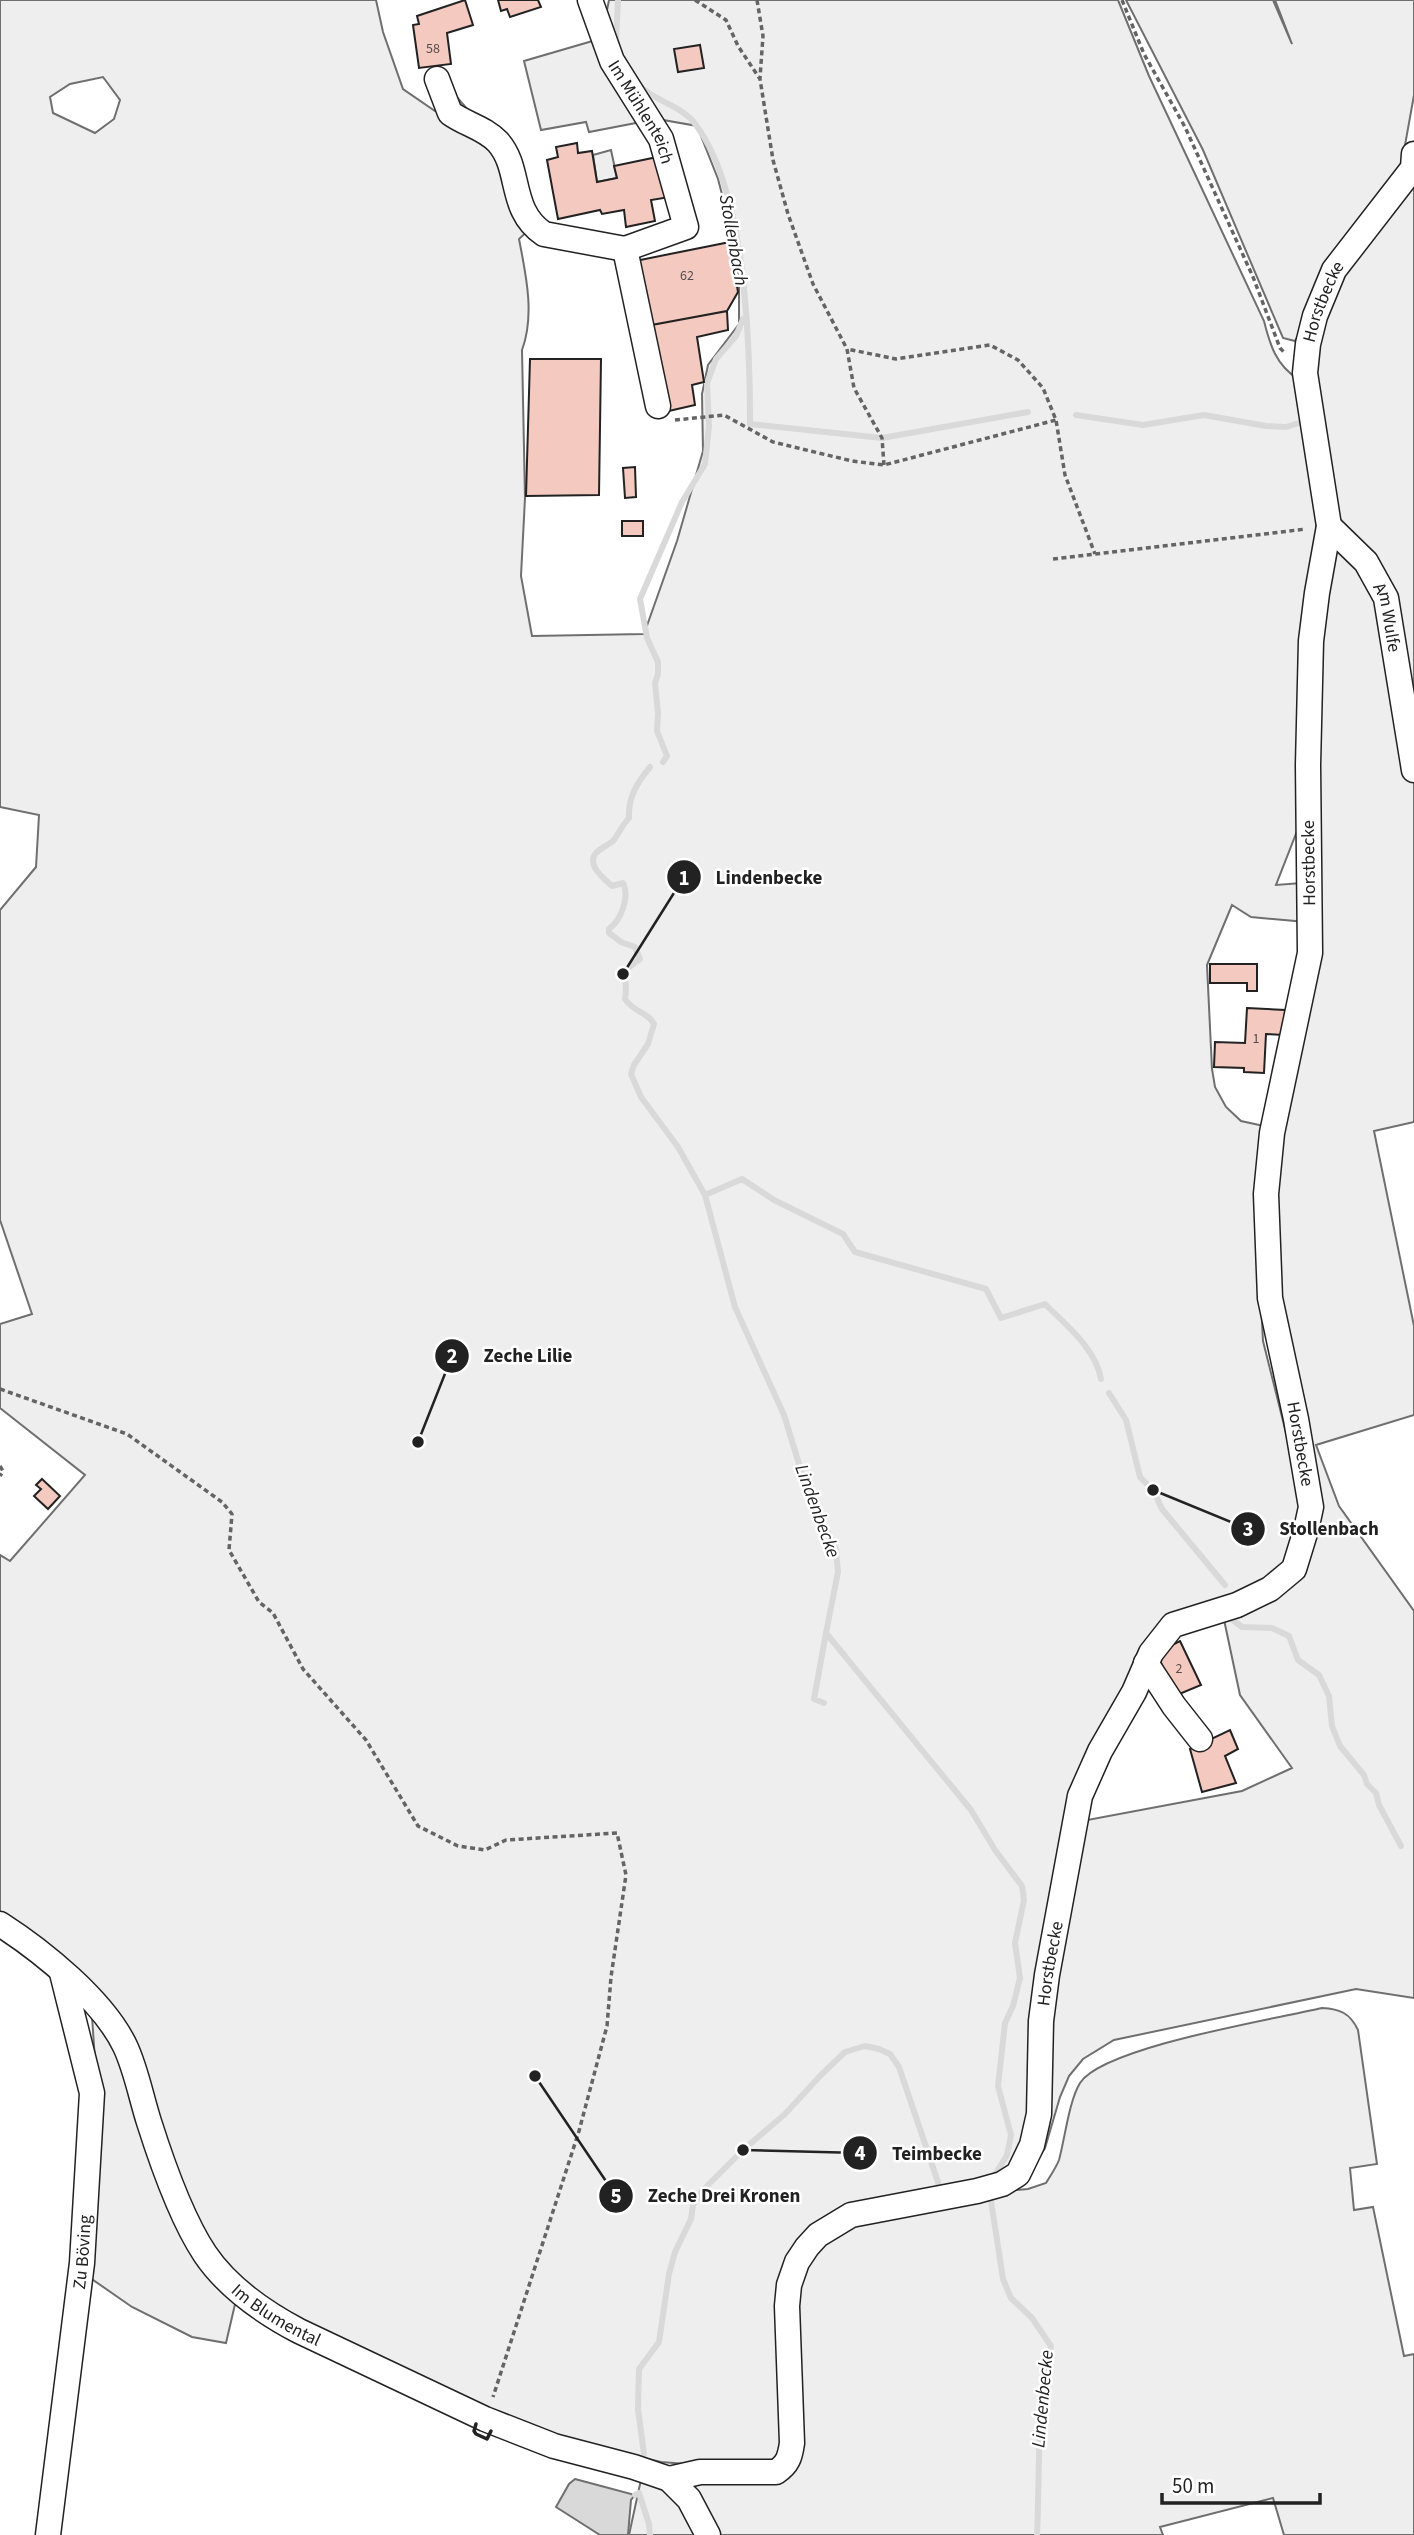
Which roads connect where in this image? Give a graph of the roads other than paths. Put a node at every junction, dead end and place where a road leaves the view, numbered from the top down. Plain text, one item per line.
1 (590, 0) edge
2 (437, 79) dead end
3 (1414, 164) edge
4 (625, 249) junction
5 (658, 406) dead end
6 (1329, 526) junction
7 (1414, 770) edge
8 (1146, 1663) junction
9 (1200, 1739) dead end
10 (0, 1924) edge
11 (61, 1972) junction
12 (669, 2479) junction
13 (48, 2535) edge
14 (708, 2535) edge

1 - 4 street, Im Mühlenteich
2 - 4 street
3 - 6 street, Horstbecke
4 - 5 street
6 - 7 street, Am Wulfe
6 - 8 street, Horstbecke
8 - 9 street
8 - 12 street, Horstbecke
10 - 11 street, Im Blumental
11 - 12 street, Im Blumental
11 - 13 street, Zu Böving
12 - 14 street, Im Blumental

